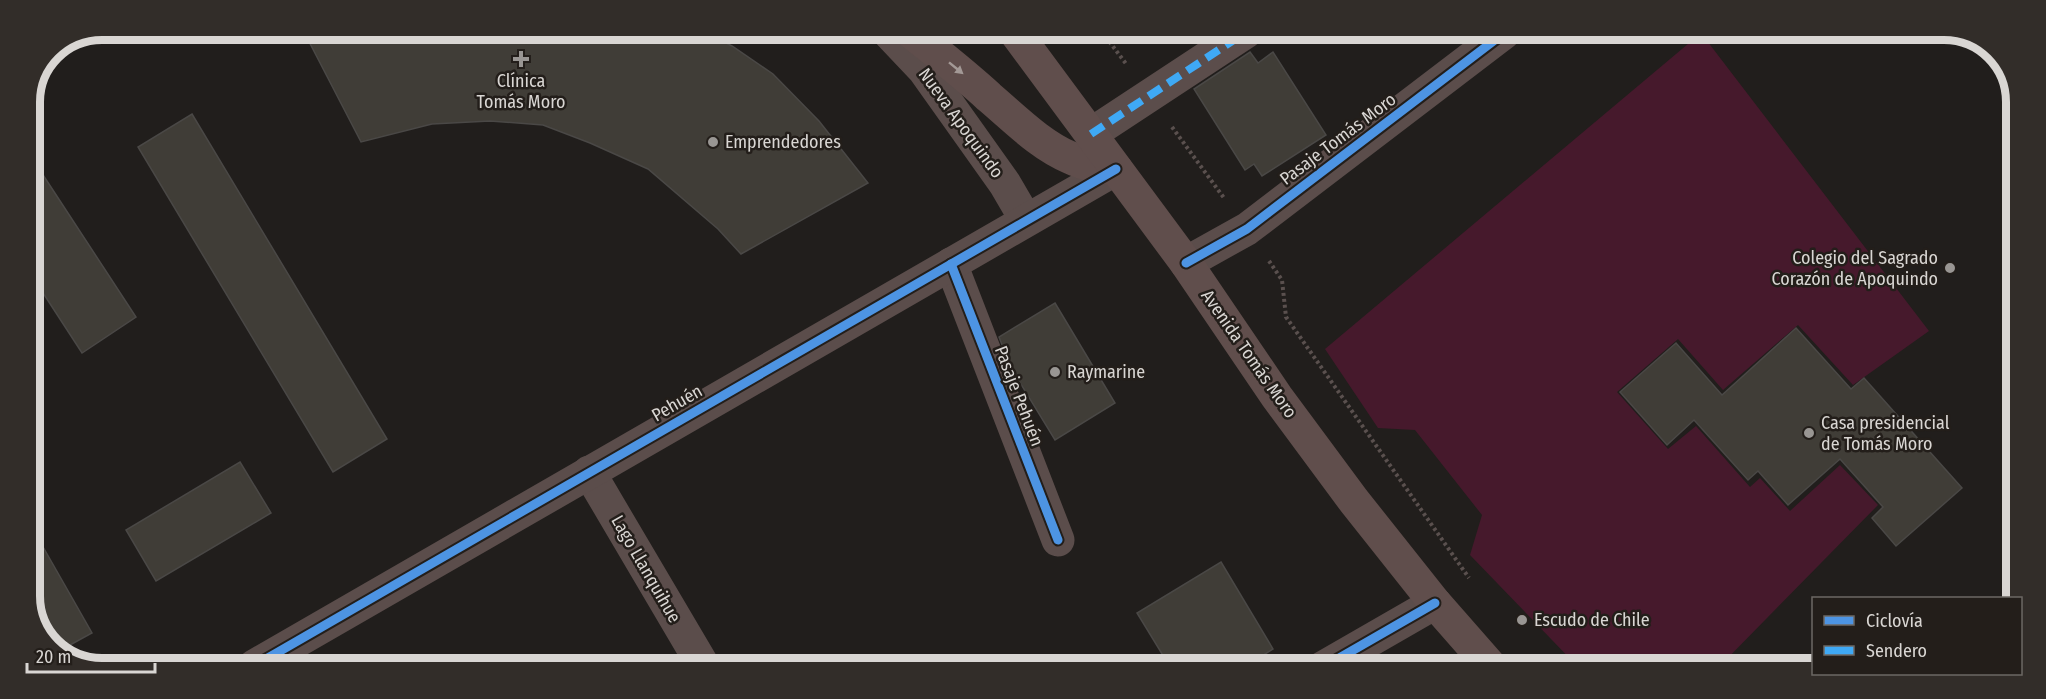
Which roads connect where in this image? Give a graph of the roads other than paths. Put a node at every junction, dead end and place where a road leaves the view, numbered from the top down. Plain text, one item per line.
1 (896, 40) edge
2 (920, 40) edge
3 (1021, 40) edge
4 (1234, 40) edge
5 (1495, 40) edge
6 (1091, 134) junction
7 (1116, 169) junction
8 (1026, 220) junction
9 (1186, 263) junction
10 (951, 264) junction
11 (590, 472) junction
12 (1058, 540) dead end
13 (1435, 603) junction
14 (268, 658) edge
15 (699, 658) edge
16 (1339, 658) edge
17 (1483, 658) edge

1 - 8 street, Nueva Apoquindo
2 -> 7 main road
3 - 6 main road, Avenida Tomás Moro
4 - 6 street
5 - 9 street, Pasaje Tomás Moro
6 - 7 main road, Avenida Tomás Moro
7 - 8 street, Pehuén
7 - 9 main road, Avenida Tomás Moro
8 - 10 street, Pehuén
9 - 13 main road, Avenida Tomás Moro
10 - 11 street, Pehuén
10 - 12 street, Pasaje Pehuén
11 - 14 street, Pehuén
11 - 15 street, Lago Llanquihue
13 - 16 street
13 - 17 main road, Avenida Tomás Moro

